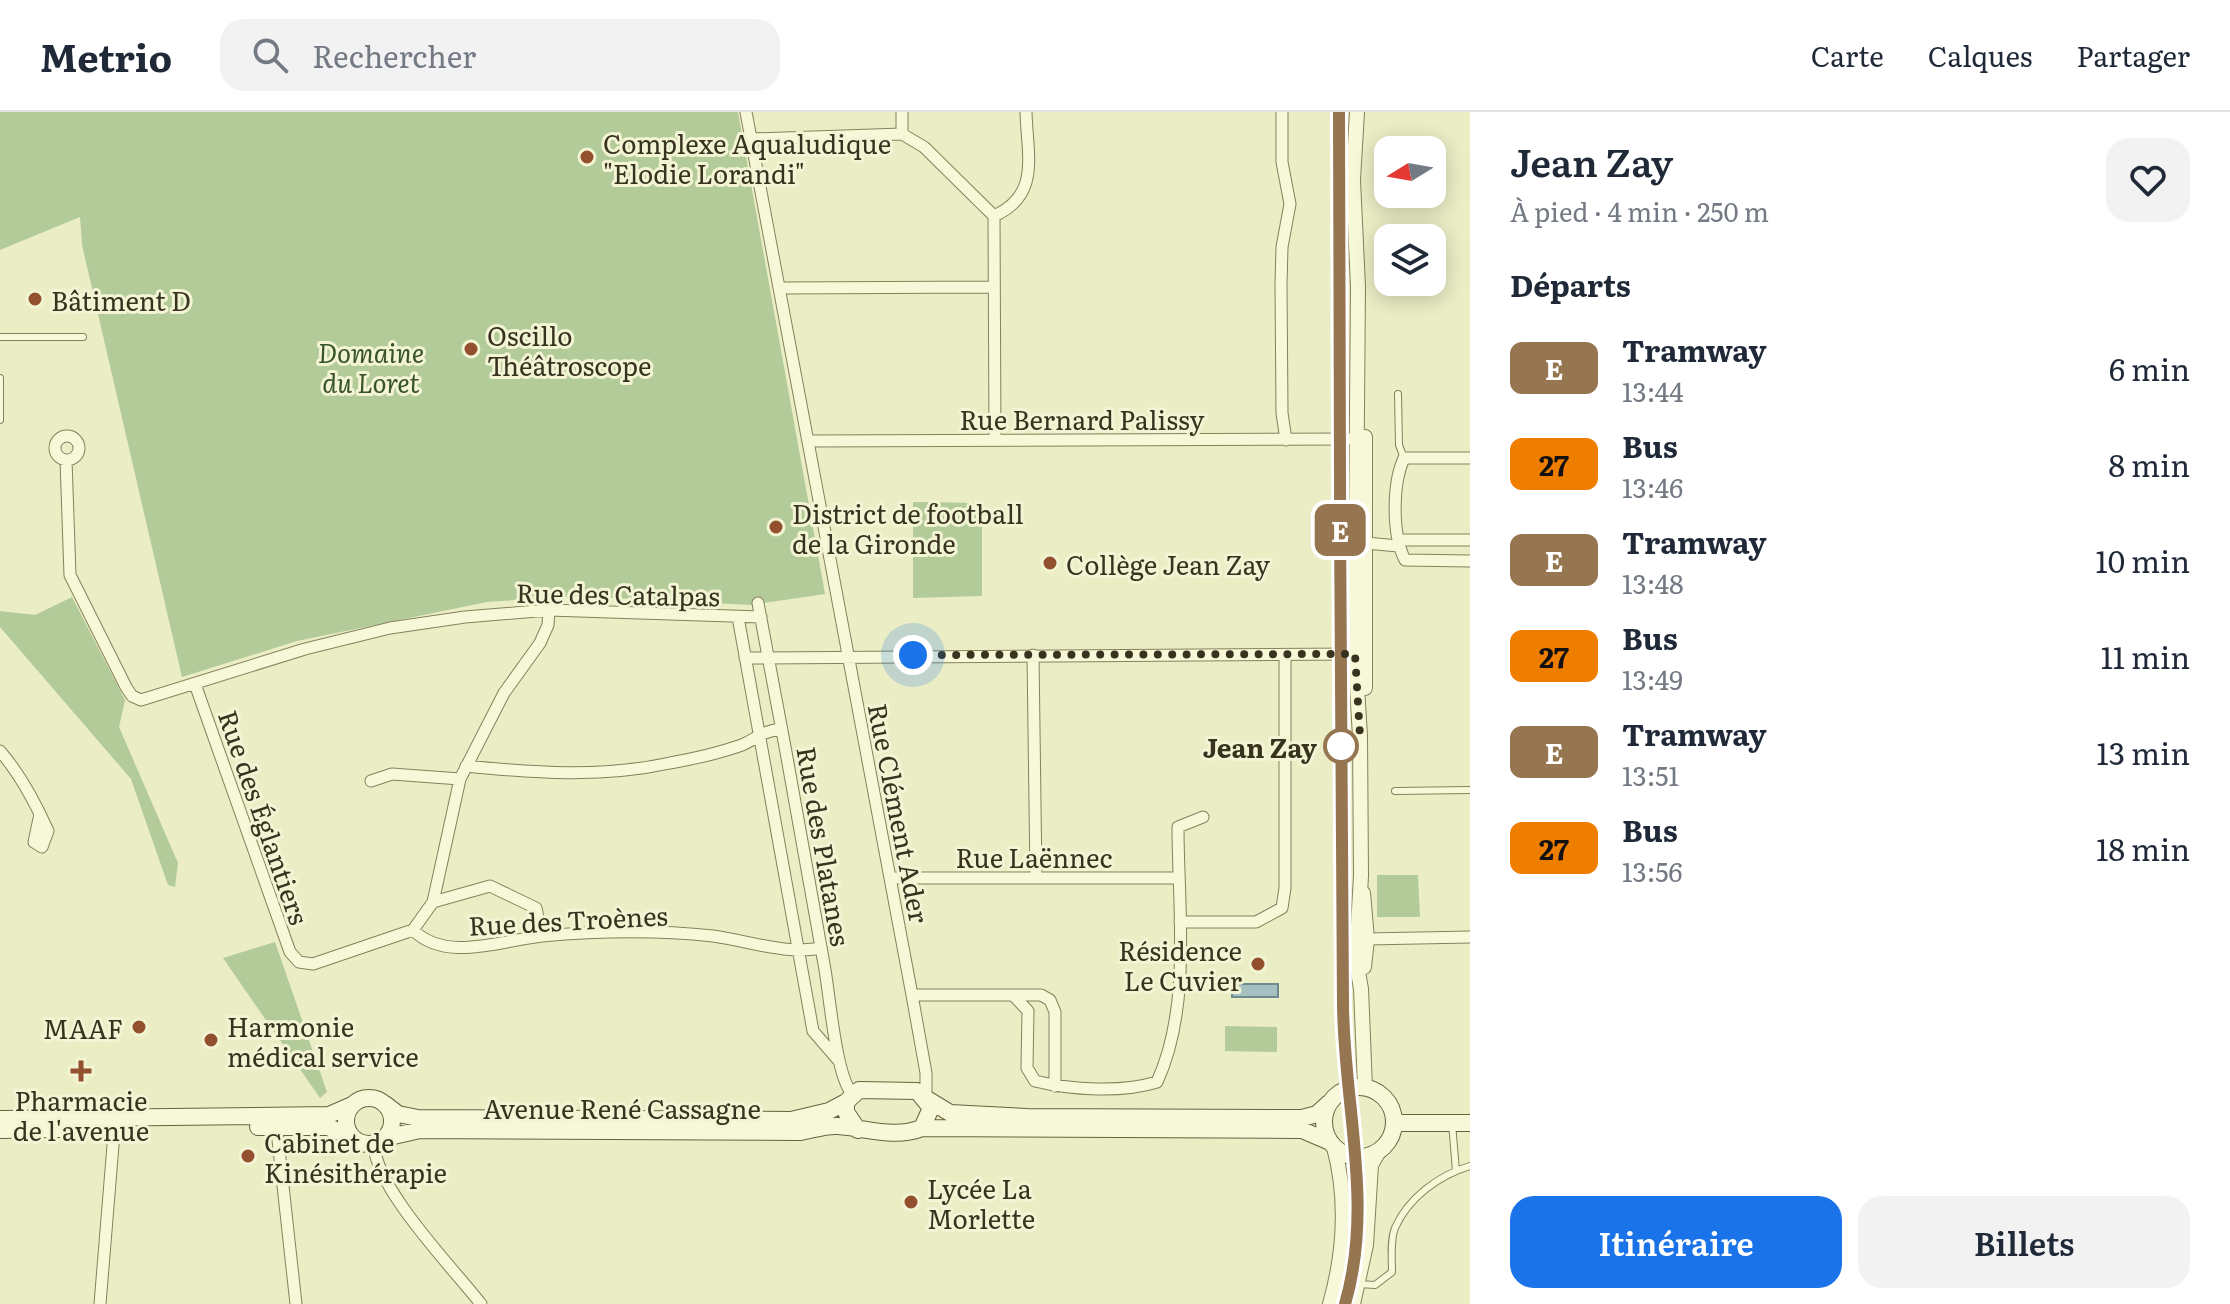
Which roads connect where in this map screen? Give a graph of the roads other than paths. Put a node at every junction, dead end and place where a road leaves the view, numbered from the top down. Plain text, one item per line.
1 (746, 112) edge
2 (902, 112) edge
3 (1026, 112) edge
4 (1282, 112) edge
5 (1357, 112) edge
6 (902, 134) junction
7 (751, 139) junction
8 (994, 216) junction
9 (993, 287) junction
10 (780, 288) junction
11 (0, 337) edge
12 (83, 337) dead end
13 (1359, 374) junction
14 (0, 378) edge
15 (1398, 394) dead end
16 (0, 420) edge
17 (1355, 439) junction
18 (995, 440) junction
19 (1286, 440) junction
20 (808, 441) junction
21 (1404, 458) junction
22 (1470, 458) edge
23 (66, 460) dead end
24 (1470, 540) edge
25 (1366, 543) junction
26 (1398, 543) junction
27 (1470, 561) edge
28 (649, 596) dead end
29 (758, 603) dead end
30 (549, 610) junction
31 (648, 613) junction
32 (738, 617) junction
33 (761, 617) junction
34 (848, 654) junction
35 (1355, 654) junction
36 (1033, 655) junction
37 (767, 656) junction
38 (1285, 656) junction
39 (745, 658) junction
40 (195, 684) junction
41 (781, 729) junction
42 (759, 733) junction
43 (1360, 736) junction
44 (0, 751) edge
45 (466, 766) junction
46 (460, 779) junction
47 (371, 781) dead end
48 (1470, 790) edge
49 (1395, 791) dead end
50 (40, 814) dead end
51 (1203, 817) dead end
52 (1361, 876) junction
53 (890, 878) junction
54 (1036, 878) junction
55 (1178, 878) junction
56 (433, 902) junction
57 (1180, 922) junction
58 (413, 930) junction
59 (542, 936) junction
60 (1470, 937) edge
61 (1367, 939) junction
62 (821, 948) junction
63 (799, 952) junction
64 (1361, 989) junction
65 (912, 995) junction
66 (1013, 995) junction
67 (838, 1060) junction
68 (1055, 1086) junction
69 (1365, 1087) junction
70 (849, 1098) junction
71 (926, 1098) junction
72 (1329, 1103) junction
73 (385, 1104) junction
74 (352, 1105) junction
75 (0, 1119) edge
76 (276, 1121) junction
77 (115, 1122) junction
78 (1394, 1123) junction
79 (1452, 1123) junction
80 (1470, 1123) edge
81 (922, 1128) junction
82 (0, 1130) edge
83 (858, 1130) junction
84 (352, 1137) junction
85 (379, 1141) junction
86 (1332, 1144) junction
87 (1379, 1151) junction
88 (1470, 1166) edge
89 (1456, 1171) junction
90 (1358, 1284) junction
91 (100, 1304) edge
92 (296, 1304) edge
93 (481, 1304) edge
94 (1330, 1304) edge
95 (1353, 1304) edge

1 - 7 street, Rue Clément Ader
2 - 6 street
3 - 8 street
4 - 19 street
5 - 13 street
6 - 7 street
6 - 8 street
7 - 10 street, Rue Clément Ader
8 - 9 street
9 - 10 street
9 - 18 street
10 - 20 street, Rue Clément Ader
11 - 12 lane
13 - 17 street
13 - 25 street
14 - 16 lane
15 - 21 lane
17 - 19 street, Rue Bernard Palissy
17 - 35 street
18 - 19 street, Rue Bernard Palissy
18 - 20 street, Rue Bernard Palissy
20 - 34 street, Rue Clément Ader
21 - 22 street
21 - 26 street
23 - 40 street, Rue des Catalpas
24 - 26 street
25 - 26 street
25 - 43 street
26 - 27 street
28 - 31 lane
29 - 33 street, Rue des Platanes
30 - 31 street, Rue des Catalpas
30 - 40 street, Rue des Catalpas
30 - 45 street
31 - 32 street, Rue des Catalpas
32 - 33 street, Rue des Catalpas
32 - 39 street
33 - 37 street, Rue des Platanes
34 - 36 street
34 - 37 street
34 - 53 street, Rue Clément Ader
35 - 38 street
35 - 43 street
36 - 38 street
36 - 54 street
37 - 39 street
37 - 41 street, Rue des Platanes
38 - 57 street
39 - 42 street
40 - 58 street, Rue des Églantiers
41 - 42 street
41 - 62 street, Rue des Platanes
42 - 45 street
42 - 63 street
43 - 52 street
44 - 50 street
45 - 46 street
46 - 47 street
46 - 56 street
48 - 49 lane
51 - 55 street
52 - 61 street
52 - 64 street
53 - 54 street, Rue Laënnec
53 - 65 street, Rue Clément Ader
54 - 55 street, Rue Laënnec
55 - 57 street
56 - 58 street
56 - 59 street
57 - 68 street
58 - 59 street, Rue des Troènes
59 - 63 street, Rue des Troènes
60 - 61 street
61 - 64 street
62 - 63 street
62 - 67 street, Rue des Platanes
63 - 67 street
64 - 69 street
65 - 66 street
65 - 71 street, Rue Clément Ader
66 - 68 street
66 - 68 street
67 - 70 street, Rue des Platanes
69 - 72 main road
69 - 78 main road
70 - 71 main road, Avenue René Cassagne
70 - 73 main road, Avenue René Cassagne
70 - 83 main road
71 - 72 main road, Avenue René Cassagne
71 - 81 main road
72 - 86 main road
73 - 74 main road, Avenue René Cassagne
73 - 85 main road
74 - 76 main road, Avenue René Cassagne
74 - 84 main road
75 - 77 main road, Avenue René Cassagne
76 - 77 main road, Avenue René Cassagne
76 - 84 main road, Avenue René Cassagne
76 - 92 street
77 - 82 main road, Avenue René Cassagne
77 - 91 street
78 - 79 main road
78 - 87 main road
79 - 80 main road
79 - 89 lane
81 - 83 main road, Avenue René Cassagne
81 - 86 main road, Avenue René Cassagne
83 - 85 main road, Avenue René Cassagne
84 - 85 main road, Avenue René Cassagne
85 - 93 street
86 - 87 main road
86 - 94 street
87 - 90 street
88 - 89 lane
89 - 90 lane
90 - 95 street

